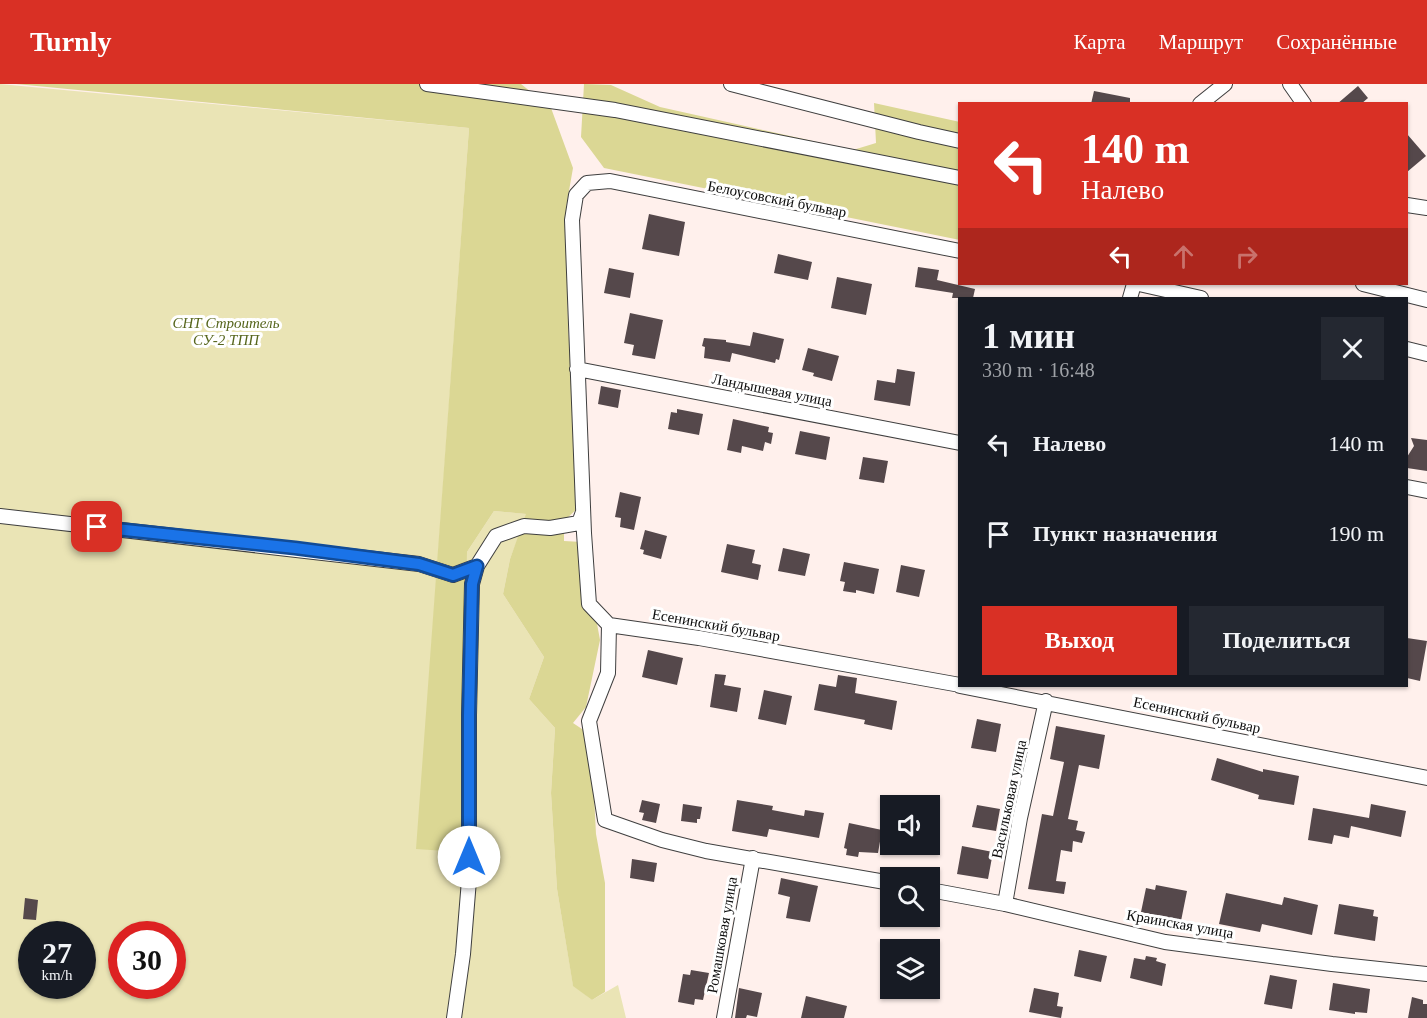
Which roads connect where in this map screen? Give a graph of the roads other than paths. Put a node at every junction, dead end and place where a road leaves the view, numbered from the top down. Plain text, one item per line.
1 (427, 84) edge
2 (731, 84) edge
3 (1225, 84) edge
4 (1290, 84) edge
5 (1202, 102) edge
6 (1303, 102) edge
7 (958, 141) edge
8 (958, 178) edge
9 (1408, 205) edge
10 (1427, 208) edge
11 (958, 251) edge
12 (1144, 285) edge
13 (1367, 285) edge
14 (1197, 297) edge
15 (1427, 300) edge
16 (1408, 349) edge
17 (1427, 354) edge
18 (577, 369) junction
19 (958, 443) edge
20 (1408, 487) edge
21 (1427, 491) edge
22 (584, 507) junction
23 (0, 516) edge
24 (477, 566) junction
25 (609, 625) junction
26 (958, 686) edge
27 (966, 687) edge
28 (1046, 701) junction
29 (1427, 778) edge
30 (753, 858) junction
31 (880, 881) edge
32 (940, 892) edge
33 (1005, 904) junction
34 (1427, 974) edge
35 (454, 1018) edge
36 (724, 1018) edge

1 - 8 street
2 - 7 street
3 - 5 street
4 - 6 street
9 - 10 street
11 - 18 street, Белоусовский бульвар
12 - 14 street
13 - 15 street
16 - 17 street
18 - 19 street, Ландышевая улица
18 - 22 street
20 - 21 street
22 - 24 street
22 - 25 street
23 - 24 street
24 - 35 street
25 - 26 street, Есенинский бульвар
25 - 30 street
27 - 28 street, Есенинский бульвар
28 - 29 street, Есенинский бульвар
28 - 33 street, Васильковая улица
30 - 31 street
30 - 36 street, Ромашковая улица
32 - 33 street, Краинская улица
33 - 34 street, Краинская улица

